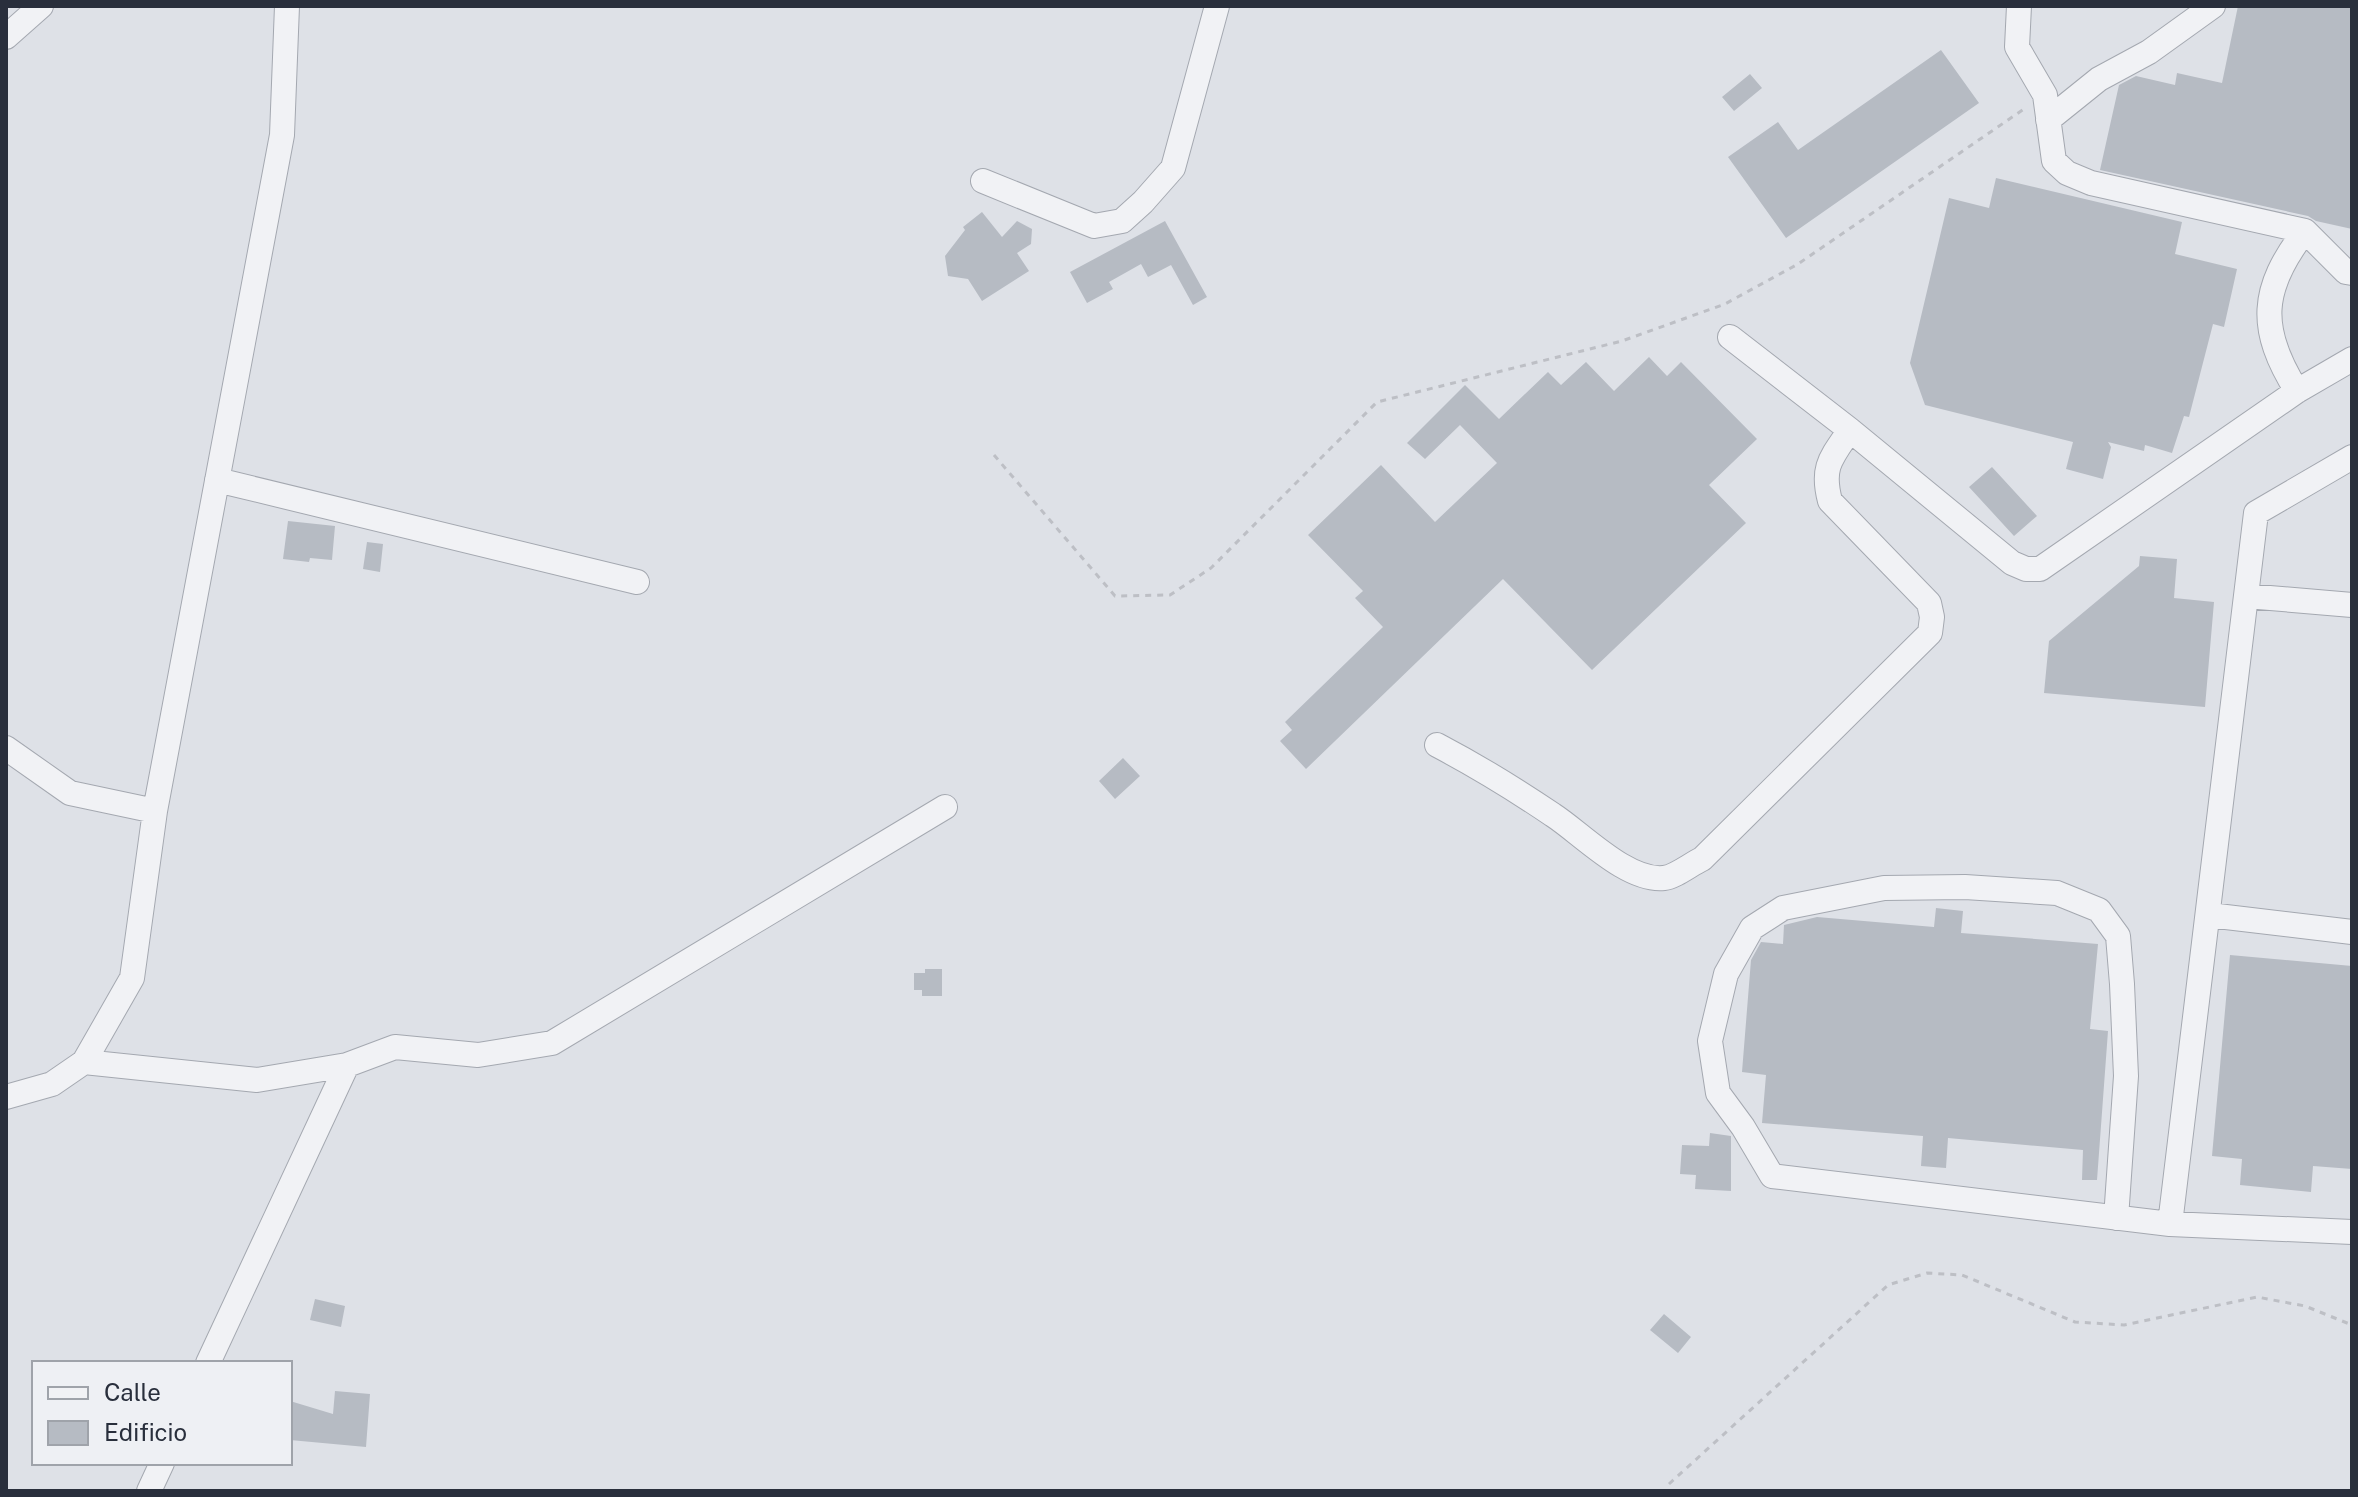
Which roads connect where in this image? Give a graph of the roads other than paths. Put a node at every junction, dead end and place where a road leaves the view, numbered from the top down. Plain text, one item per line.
1 (41, 6) edge
2 (287, 6) edge
3 (1217, 6) edge
4 (2019, 6) edge
5 (2213, 6) edge
6 (6, 37) edge
7 (2048, 120) junction
8 (983, 181) dead end
9 (2305, 231) junction
10 (2352, 273) edge
11 (1730, 337) dead end
12 (2352, 359) edge
13 (2297, 391) junction
14 (1850, 430) junction
15 (2352, 457) edge
16 (217, 480) junction
17 (637, 582) dead end
18 (2246, 596) junction
19 (2352, 605) edge
20 (1437, 745) dead end
21 (6, 748) edge
22 (945, 807) dead end
23 (155, 811) junction
24 (2209, 915) junction
25 (2352, 932) edge
26 (84, 1062) junction
27 (347, 1065) junction
28 (6, 1097) edge
29 (2116, 1218) junction
30 (2170, 1224) junction
31 (2352, 1232) edge
32 (209, 1361) edge
33 (161, 1465) edge
34 (149, 1491) edge

1 - 6 street
2 - 16 street
3 - 8 street
4 - 7 street
5 - 7 street
7 - 9 street
9 - 10 street
9 - 13 street
11 - 14 street
12 - 13 street
13 - 14 street
14 - 20 street
15 - 18 street
16 - 17 street
16 - 23 street
18 - 19 street
18 - 24 street
21 - 23 street
22 - 27 street
23 - 26 street
24 - 25 street
24 - 30 street
26 - 27 street
26 - 28 street
27 - 32 street
29 - 29 street
29 - 30 street
30 - 31 street
33 - 34 street

